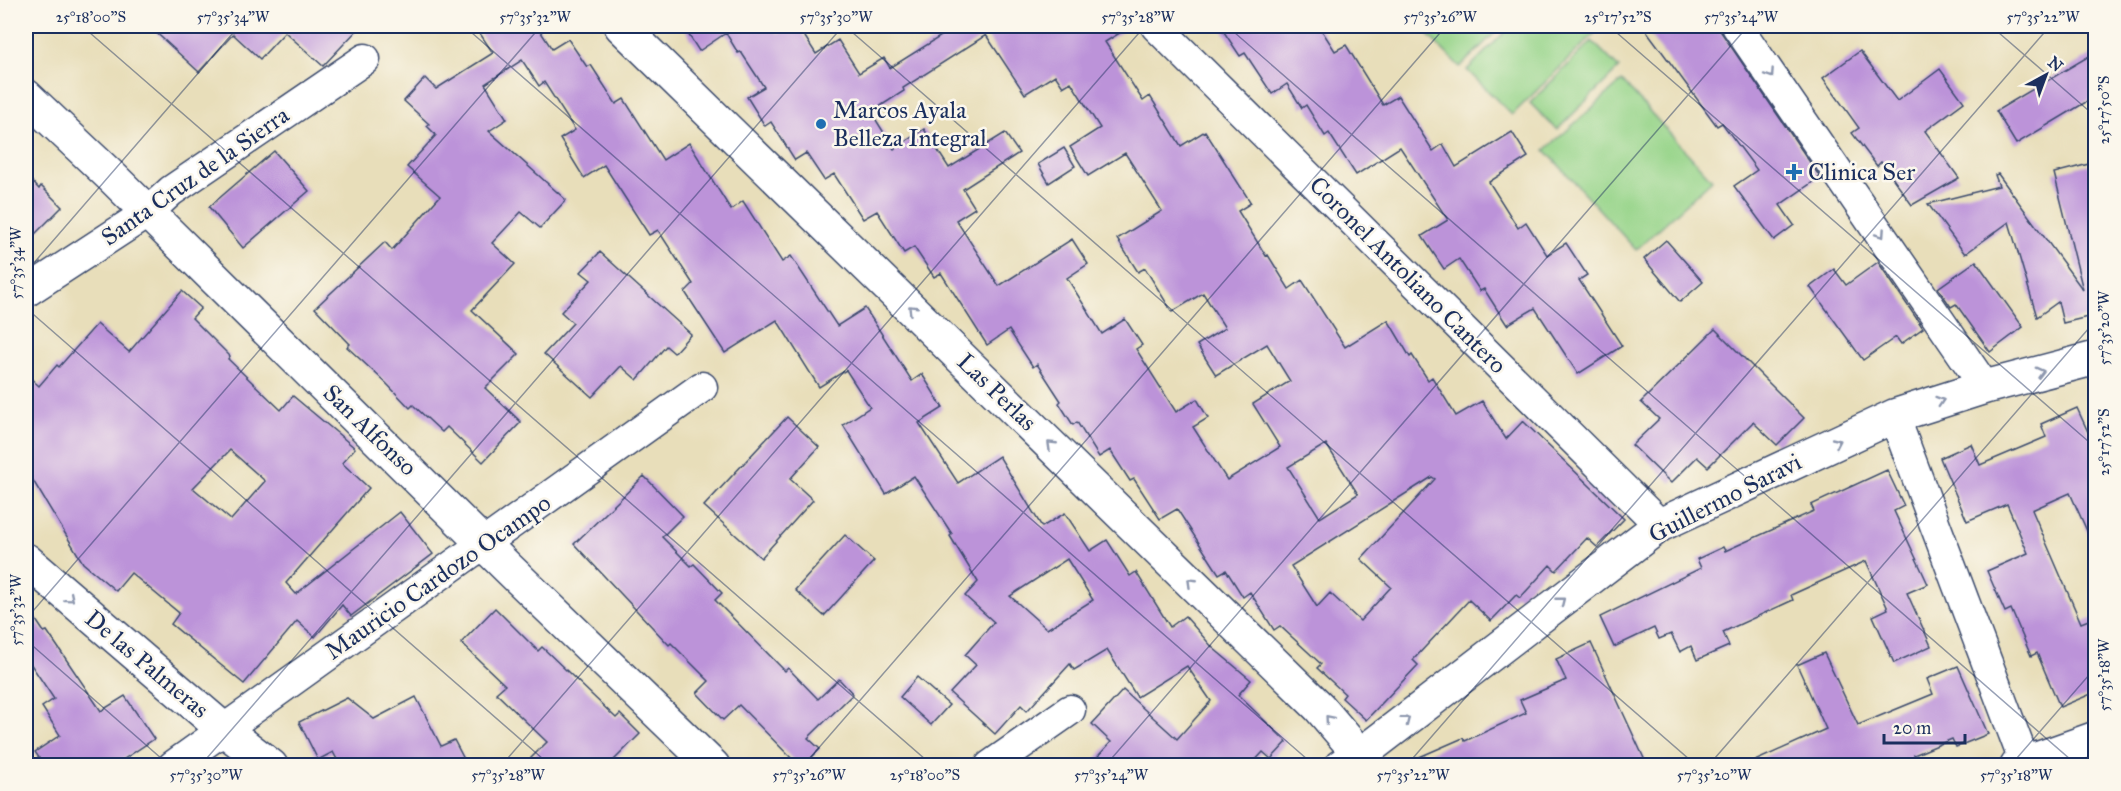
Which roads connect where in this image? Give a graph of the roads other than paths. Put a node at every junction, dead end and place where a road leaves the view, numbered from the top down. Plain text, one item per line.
1 (621, 26) edge
2 (1156, 26) edge
3 (1737, 26) edge
4 (365, 59) dead end
5 (26, 96) edge
6 (147, 213) junction
7 (26, 292) edge
8 (2096, 358) edge
9 (702, 387) dead end
10 (1985, 387) junction
11 (1894, 416) junction
12 (1660, 525) junction
13 (484, 544) junction
14 (26, 560) edge
15 (1070, 710) dead end
16 (223, 729) junction
17 (2096, 738) edge
18 (1355, 762) edge
19 (2023, 764) edge
20 (173, 765) edge
21 (271, 765) edge
22 (713, 765) edge
23 (990, 765) edge

18 -> 1 street, Las Perlas
2 - 12 street, Coronel Antoliano Cantero
3 -> 10 street
4 - 6 street, Santa Cruz de la Sierra
5 - 6 street, San Alfonso
6 - 7 street, Santa Cruz de la Sierra
6 - 13 street, San Alfonso
10 -> 8 street, Guillermo Saravi
9 - 13 street, Mauricio Cardozo Ocampo
11 -> 10 street, Guillermo Saravi
12 -> 11 street, Guillermo Saravi
11 - 19 street
18 -> 12 street, Guillermo Saravi
13 - 16 street, Mauricio Cardozo Ocampo
13 - 22 street, San Alfonso
14 -> 16 street, De las Palmeras
15 - 23 street
16 - 20 street, Mauricio Cardozo Ocampo
16 - 21 street, De las Palmeras
17 - 19 street

